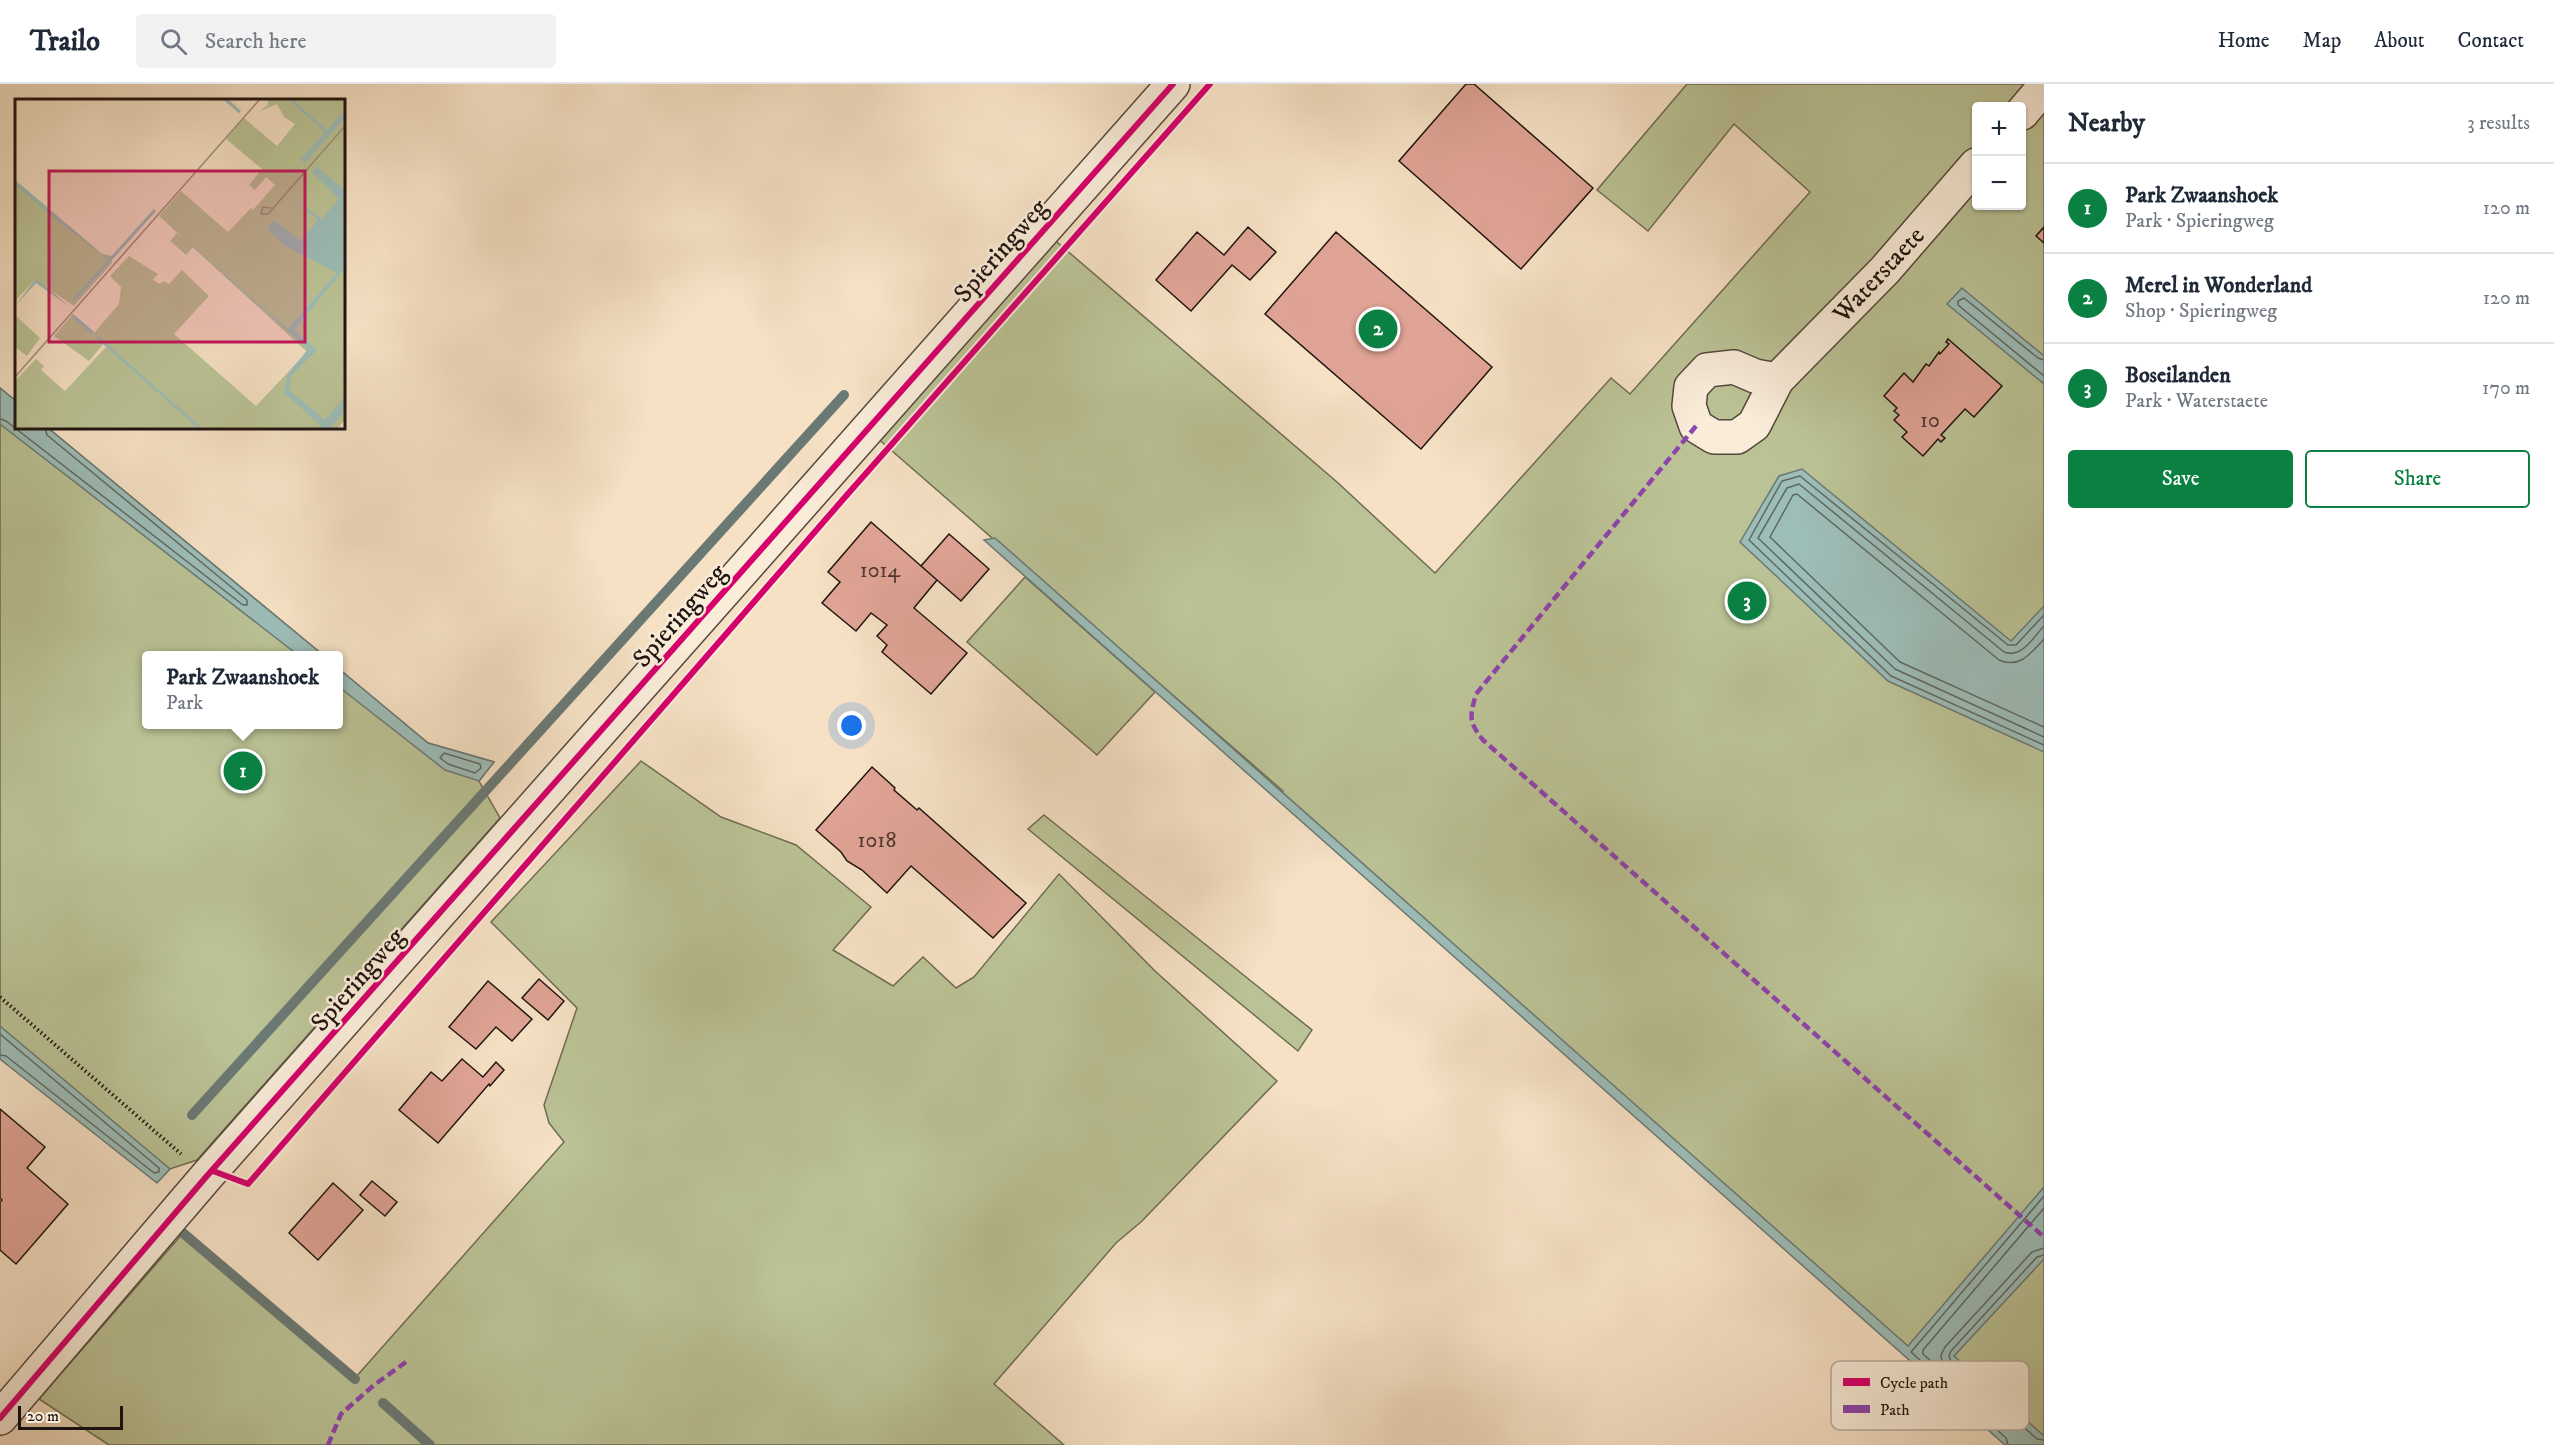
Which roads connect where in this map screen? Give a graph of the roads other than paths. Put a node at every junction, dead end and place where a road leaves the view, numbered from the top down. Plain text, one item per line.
1 (1173, 84) edge
2 (2044, 87) edge
3 (2026, 108) edge
4 (1972, 171) edge
5 (1777, 380) dead end
6 (0, 1418) edge

1 - 6 street, Spieringweg
2 - 3 street
4 - 5 street, Waterstaete

